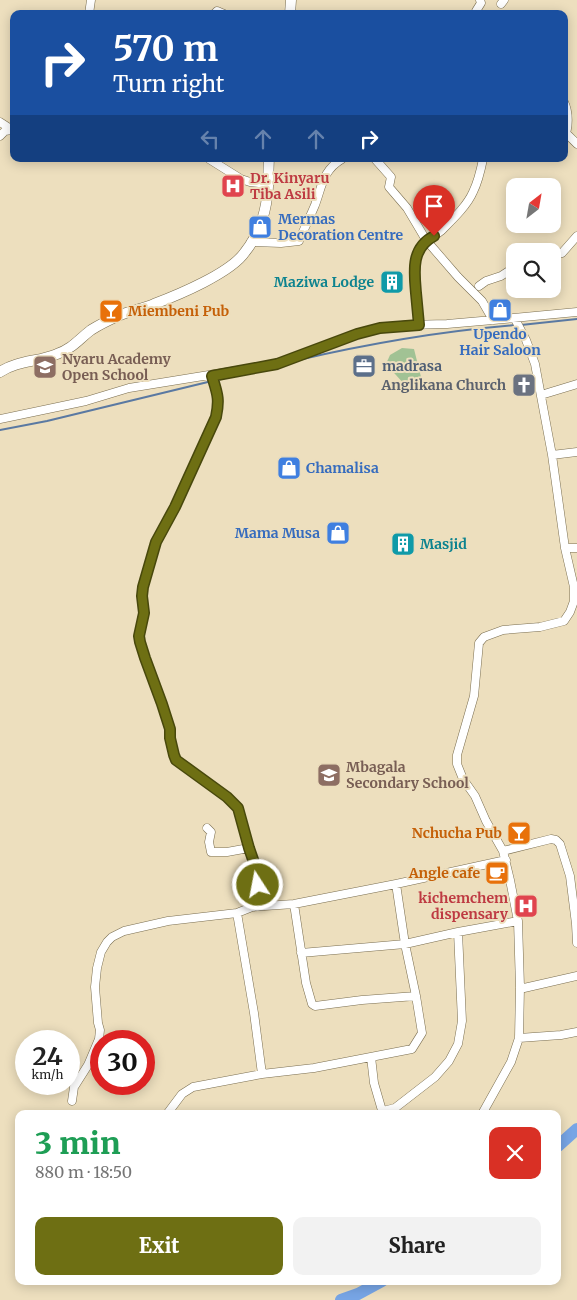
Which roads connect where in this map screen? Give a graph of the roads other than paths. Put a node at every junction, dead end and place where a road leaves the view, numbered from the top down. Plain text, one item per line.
1 (213, 162) edge
2 (269, 162) edge
3 (336, 162) edge
4 (378, 162) edge
5 (482, 162) edge
6 (268, 184) junction
7 (577, 236) edge
8 (426, 240) junction
9 (251, 242) junction
10 (561, 252) edge
11 (506, 273) edge
12 (479, 286) dead end
13 (577, 312) edge
14 (515, 319) junction
15 (493, 320) junction
16 (419, 325) junction
17 (0, 372) edge
18 (212, 376) junction
19 (577, 384) edge
20 (541, 395) junction
21 (0, 419) edge
22 (577, 452) edge
23 (552, 455) junction
24 (565, 548) junction
25 (577, 548) edge
26 (575, 600) edge
27 (207, 828) dead end
28 (249, 848) junction
29 (503, 851) junction
30 (506, 860) junction
31 (396, 884) junction
32 (294, 904) junction
33 (252, 907) junction
34 (237, 913) junction
35 (518, 921) junction
36 (458, 932) junction
37 (577, 942) edge
38 (405, 944) junction
39 (301, 953) junction
40 (577, 976) edge
41 (520, 987) junction
42 (416, 996) junction
43 (577, 1032) edge
44 (519, 1038) junction
45 (371, 1057) junction
46 (262, 1074) junction
47 (72, 1101) dead end
48 (170, 1110) edge
49 (382, 1110) edge
50 (389, 1110) edge
51 (484, 1110) edge

1 - 6 street
2 - 6 street
3 - 9 street
4 - 8 street
5 - 8 street
6 - 9 street
7 - 10 street
8 - 15 street
8 - 16 street
9 - 17 street
11 - 12 street
13 - 14 street
14 - 15 street
14 - 20 street
15 - 16 street
16 - 18 street
18 - 21 street
18 - 28 street
19 - 20 street
20 - 23 street
22 - 23 street
23 - 24 street
24 - 25 street
24 - 26 street
26 - 29 street
27 - 28 street
28 - 33 street
29 - 30 street
29 - 37 street
30 - 31 street
30 - 35 street
31 - 32 street
31 - 38 street
32 - 33 street
32 - 39 street
33 - 34 street
34 - 46 street
34 - 47 street
35 - 36 street
35 - 41 street
36 - 38 street
36 - 50 street
38 - 39 street
38 - 42 street
39 - 42 street
40 - 41 street
41 - 44 street
42 - 45 street
43 - 44 street
44 - 51 street
45 - 46 street
45 - 49 street
46 - 48 street

